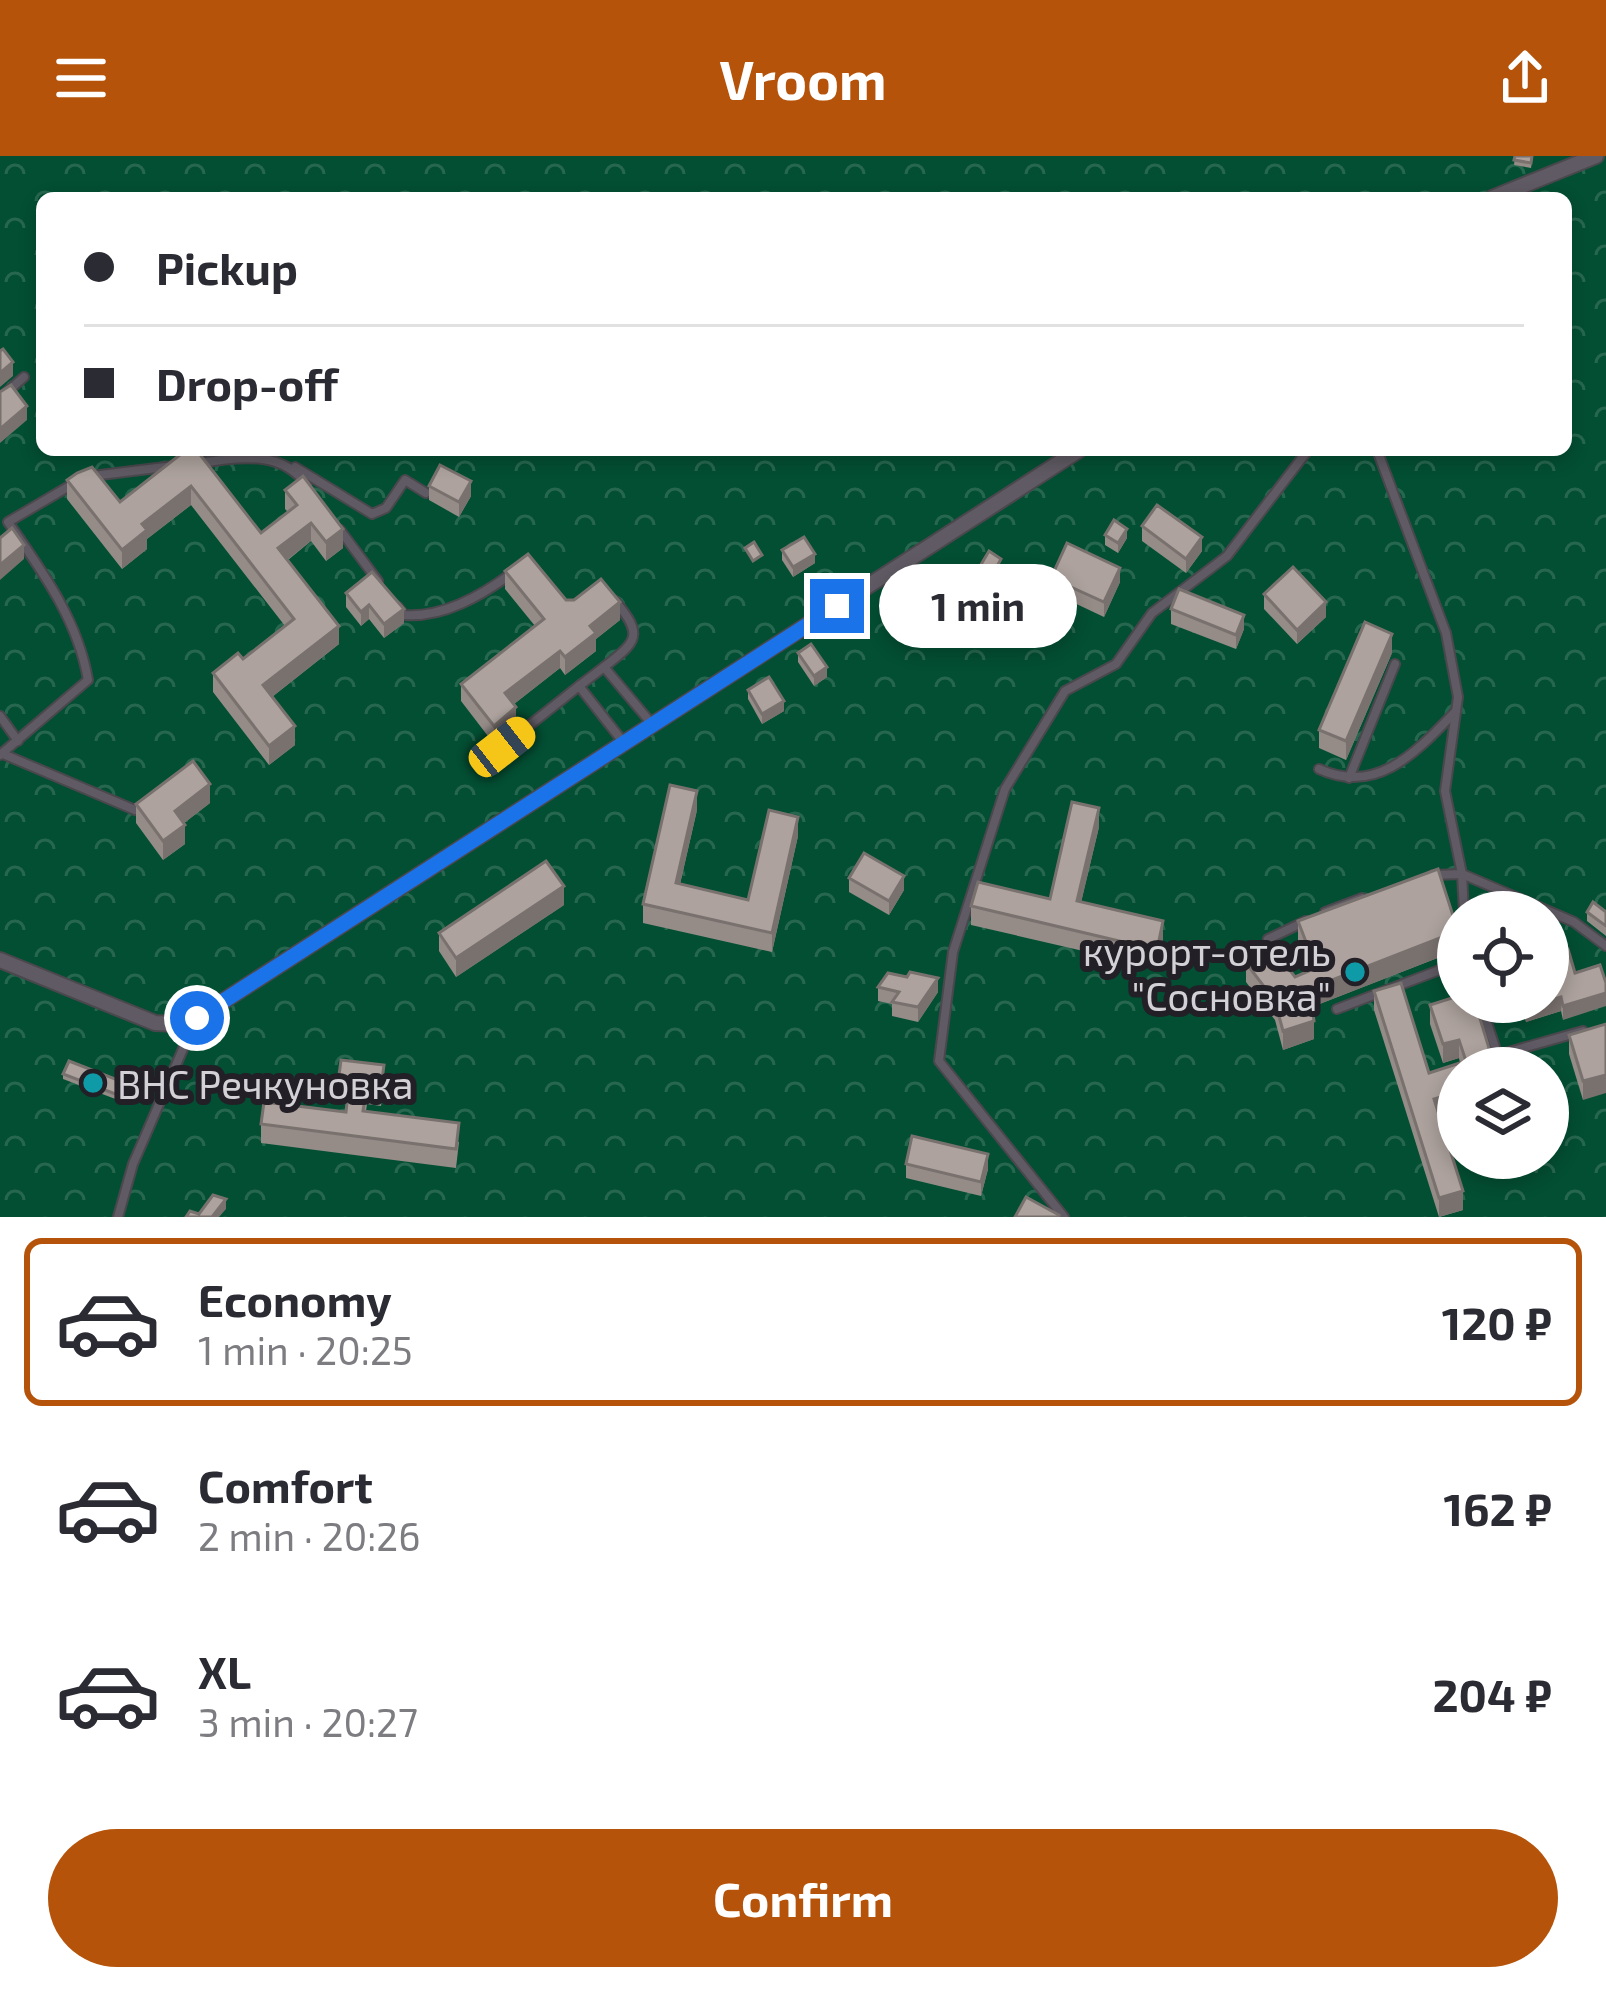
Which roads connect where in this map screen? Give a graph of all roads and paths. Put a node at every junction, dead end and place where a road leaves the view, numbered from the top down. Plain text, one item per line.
1 (1596, 156) edge
2 (1507, 192) edge
3 (24, 377) dead end
4 (0, 398) edge
5 (1070, 456) edge
6 (1302, 456) edge
7 (1379, 456) edge
8 (283, 461) junction
9 (311, 491) edge
10 (426, 493) edge
11 (3, 522) edge
12 (337, 526) edge
13 (516, 570) edge
14 (602, 586) edge
15 (1394, 664) dead end
16 (604, 667) junction
17 (579, 686) junction
18 (1457, 710) junction
19 (0, 716) edge
20 (652, 725) junction
21 (18, 741) junction
22 (624, 743) junction
23 (502, 747) dead end
24 (1, 754) edge
25 (1318, 770) dead end
26 (1349, 778) junction
27 (151, 798) edge
28 (1462, 874) junction
29 (1414, 881) edge
30 (1463, 891) edge
31 (1377, 893) edge
32 (1268, 939) edge
33 (1606, 946) edge
34 (0, 960) edge
35 (1437, 971) edge
36 (1337, 1009) dead end
37 (197, 1018) junction
38 (1587, 1030) edge
39 (1526, 1047) edge
40 (118, 1217) edge
41 (1064, 1217) edge

1 - 2 street
3 - 4 lane
5 - 20 street
6 - 41 lane
7 - 18 lane
8 - 9 lane
8 - 10 lane
8 - 11 lane
11 - 21 lane
12 - 13 lane
14 - 16 lane
15 - 26 lane
16 - 17 lane
16 - 20 lane
17 - 22 lane
17 - 23 lane
18 - 26 lane
18 - 28 lane
19 - 21 lane
20 - 22 street
21 - 24 lane
22 - 37 street
24 - 27 lane
25 - 26 lane
28 - 29 lane
28 - 30 lane
28 - 33 lane
31 - 32 lane
34 - 37 street
35 - 36 lane
37 - 40 lane
38 - 39 lane

